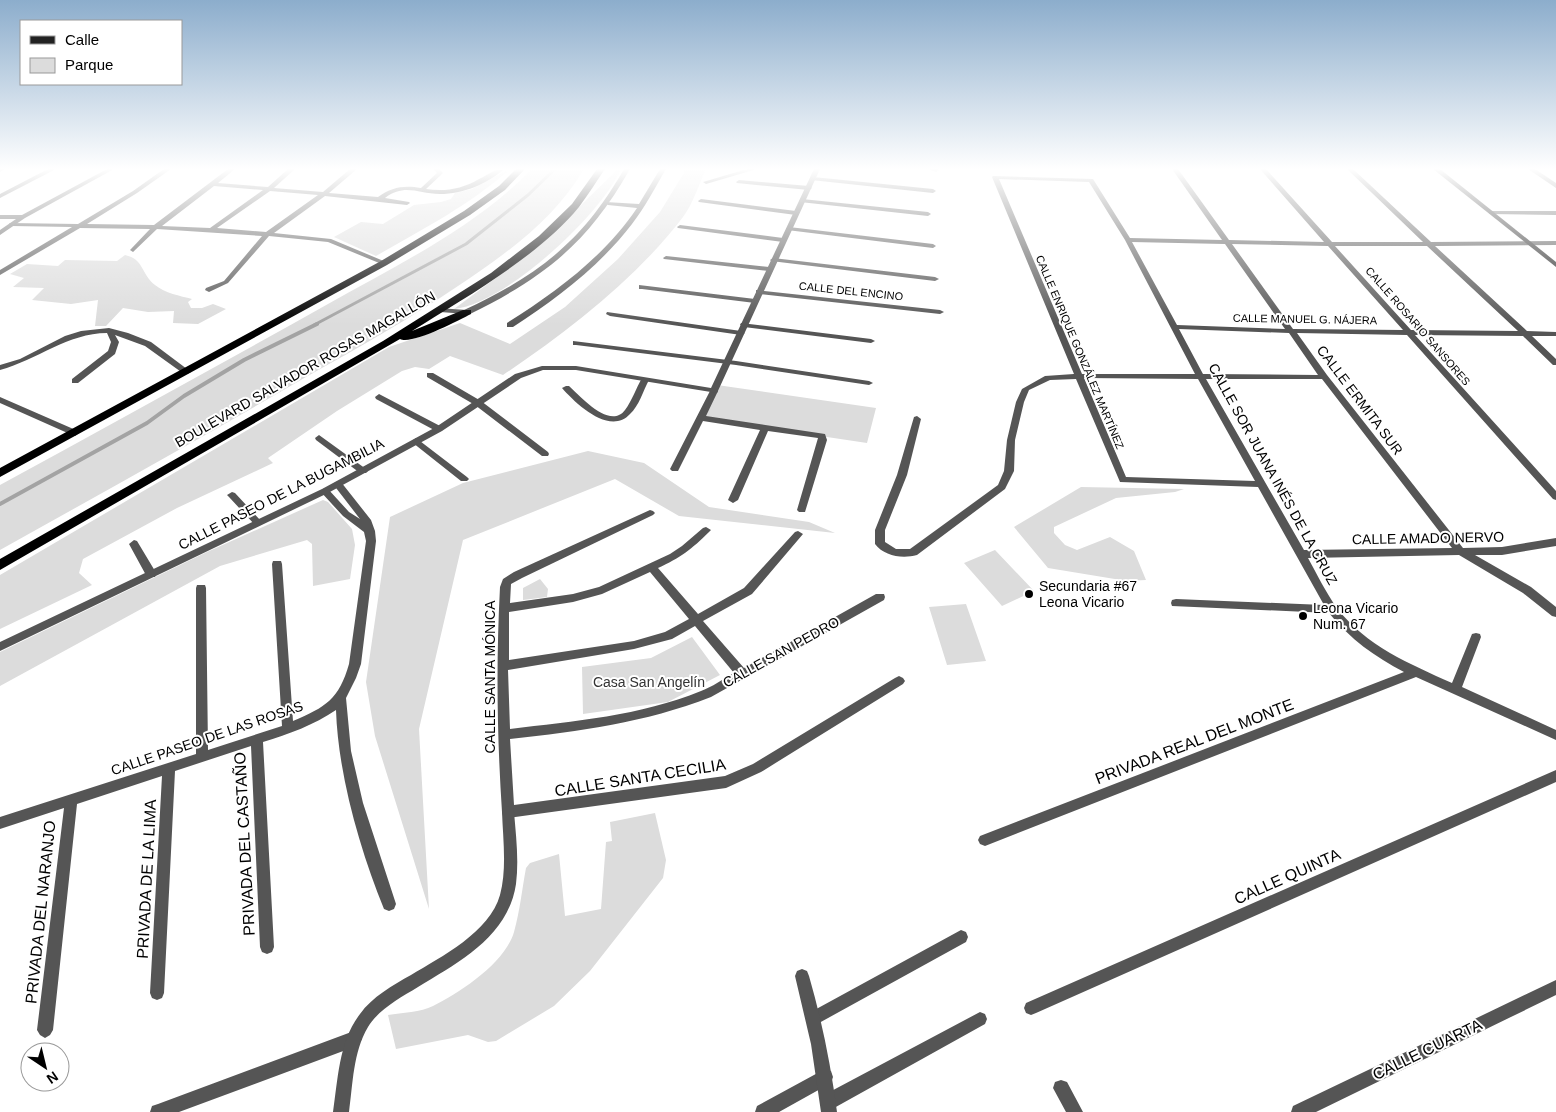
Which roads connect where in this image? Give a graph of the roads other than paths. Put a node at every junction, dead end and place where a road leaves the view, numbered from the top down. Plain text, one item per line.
1 (17, 221) edge
2 (85, 221) edge
3 (164, 221) edge
4 (223, 221) edge
5 (285, 221) edge
6 (454, 221) edge
7 (560, 221) edge
8 (593, 221) edge
9 (630, 221) edge
10 (793, 221) edge
11 (1014, 221) edge
12 (1116, 221) edge
13 (1213, 221) edge
14 (1309, 221) edge
15 (1405, 221) edge
16 (1502, 221) edge
17 (12, 224) junction
18 (80, 224) junction
19 (156, 227) junction
20 (680, 227) dead end
21 (212, 229) junction
22 (789, 229) junction
23 (0, 233) edge
24 (266, 234) junction
25 (783, 240) junction
26 (1128, 240) junction
27 (1228, 242) junction
28 (1529, 243) junction
29 (1556, 243) edge
30 (1330, 244) junction
31 (1430, 244) junction
32 (933, 246) dead end
33 (133, 250) dead end
34 (666, 258) dead end
35 (774, 260) junction
36 (384, 263) junction
37 (1556, 265) edge
38 (769, 269) junction
39 (0, 273) edge
40 (934, 278) dead end
41 (642, 287) dead end
42 (209, 290) dead end
43 (759, 292) junction
44 (755, 301) junction
45 (440, 310) junction
46 (466, 312) junction
47 (940, 312) dead end
48 (610, 314) dead end
49 (510, 325) dead end
50 (744, 325) junction
51 (1174, 327) junction
52 (109, 330) junction
53 (1292, 331) junction
54 (1407, 333) junction
55 (1524, 333) junction
56 (741, 334) junction
57 (1556, 334) edge
58 (871, 341) dead end
59 (387, 342) junction
60 (576, 343) dead end
61 (24, 360) junction
62 (727, 362) junction
63 (1556, 363) edge
64 (0, 368) edge
65 (187, 372) junction
66 (430, 374) dead end
67 (0, 375) edge
68 (1078, 376) junction
69 (1201, 377) junction
70 (1324, 377) junction
71 (645, 380) junction
72 (74, 381) dead end
73 (869, 383) dead end
74 (566, 388) dead end
75 (714, 391) junction
76 (379, 397) dead end
77 (0, 400) edge
78 (478, 403) junction
79 (700, 418) junction
80 (917, 419) dead end
81 (765, 427) junction
82 (439, 429) junction
83 (75, 433) junction
84 (319, 438) dead end
85 (416, 441) junction
86 (545, 454) dead end
87 (676, 469) dead end
88 (363, 471) junction
89 (0, 473) edge
90 (464, 479) dead end
91 (338, 484) junction
92 (1261, 484) junction
93 (326, 491) junction
94 (232, 495) dead end
95 (118, 496) junction
96 (1556, 497) edge
97 (733, 500) dead end
98 (802, 510) dead end
99 (650, 512) dead end
100 (258, 523) junction
101 (706, 530) dead end
102 (370, 531) junction
103 (798, 534) dead end
104 (1556, 542) edge
105 (134, 544) dead end
106 (1460, 551) junction
107 (1301, 554) junction
108 (0, 555) edge
109 (277, 564) dead end
110 (0, 565) edge
111 (652, 568) junction
112 (151, 574) junction
113 (201, 588) dead end
114 (880, 597) dead end
115 (1176, 603) dead end
116 (506, 608) junction
117 (1332, 609) junction
118 (1556, 613) edge
119 (697, 621) junction
120 (1476, 637) dead end
121 (0, 647) edge
122 (502, 666) junction
123 (1416, 672) junction
124 (742, 674) junction
125 (899, 681) dead end
126 (1455, 690) junction
127 (341, 699) junction
128 (288, 729) junction
129 (503, 735) junction
130 (1556, 735) edge
131 (257, 740) junction
132 (202, 757) junction
133 (169, 768) junction
134 (1556, 776) edge
135 (71, 799) junction
136 (508, 812) junction
137 (0, 823) edge
138 (985, 840) dead end
139 (389, 904) dead end
140 (961, 937) dead end
141 (267, 947) dead end
142 (802, 976) dead end
143 (1556, 987) edge
144 (157, 993) dead end
145 (1031, 1008) dead end
146 (814, 1018) junction
147 (980, 1019) dead end
148 (45, 1030) dead end
149 (354, 1039) junction
150 (825, 1077) junction
151 (1061, 1088) dead end
152 (829, 1107) edge
153 (158, 1112) edge
154 (341, 1112) edge
155 (763, 1112) edge
156 (1075, 1112) edge
157 (1299, 1112) edge

1 - 17 street
2 - 18 street
3 - 19 street
4 - 21 street
5 - 24 street
6 - 36 highway
7 - 45 highway, BOULEVARD SALVADOR ROSAS MAGALLÓN
8 - 46 street
9 - 49 street
10 - 22 street
11 - 68 street, CALLE ENRIQUE GONZÁLEZ MARTÍNEZ
12 - 26 street, CALLE SOR JUANA INÉS DE LA CRUZ
13 - 27 street, CALLE ERMITA SUR
14 - 30 street, CALLE ROSARIO SANSORES
15 - 31 street
16 - 28 main road
17 - 18 street
17 - 23 street
18 - 19 street
18 - 39 street
19 - 21 street
19 - 33 street
20 - 25 street
21 - 24 street
22 - 25 street
22 - 32 street
24 - 36 street
24 - 42 street
25 - 35 street
26 - 27 street
26 - 51 street, CALLE SOR JUANA INÉS DE LA CRUZ
27 - 30 street
27 - 53 street, CALLE ERMITA SUR
28 - 29 street
28 - 31 street
28 - 37 main road
30 - 31 street
30 - 54 street, CALLE ROSARIO SANSORES
31 - 55 street
34 - 38 street
35 - 38 street
35 - 40 street
36 - 65 highway
38 - 43 street
41 - 44 street
43 - 44 street
43 - 47 street, CALLE DEL ENCINO
44 - 50 street
45 - 46 street
45 - 59 highway, BOULEVARD SALVADOR ROSAS MAGALLÓN
46 - 59 highway
48 - 56 street
50 - 56 street
50 - 58 street
51 - 53 street, CALLE MANUEL G. NÁJERA
51 - 69 street, CALLE SOR JUANA INÉS DE LA CRUZ
52 - 61 street
52 - 65 street
52 - 72 street
53 - 54 street, CALLE MANUEL G. NÁJERA
53 - 70 street, CALLE ERMITA SUR
54 - 55 street, CALLE MANUEL G. NÁJERA
54 - 96 street, CALLE ROSARIO SANSORES
55 - 57 street, CALLE MANUEL G. NÁJERA
55 - 63 street
56 - 62 street
59 - 95 highway, BOULEVARD SALVADOR ROSAS MAGALLÓN
60 - 62 street
61 - 64 street
61 - 67 street
62 - 73 street
62 - 75 street
65 - 83 highway
66 - 78 street
68 - 69 street
68 - 80 street
68 - 92 street, CALLE ENRIQUE GONZÁLEZ MARTÍNEZ
69 - 70 street
69 - 92 street, CALLE SOR JUANA INÉS DE LA CRUZ
70 - 106 street, CALLE ERMITA SUR
71 - 74 street
71 - 75 street, CALLE PASEO DE LA BUGAMBILIA
71 - 78 street, CALLE PASEO DE LA BUGAMBILIA
75 - 79 street
76 - 82 street
77 - 83 street
78 - 82 street, CALLE PASEO DE LA BUGAMBILIA
78 - 86 street
79 - 81 street
79 - 87 street
81 - 97 street
81 - 98 street
82 - 85 street, CALLE PASEO DE LA BUGAMBILIA
83 - 89 highway
84 - 88 street
85 - 88 street, CALLE PASEO DE LA BUGAMBILIA
85 - 90 street
88 - 91 street, CALLE PASEO DE LA BUGAMBILIA
91 - 93 street, CALLE PASEO DE LA BUGAMBILIA
91 - 102 street, CALLE PASEO DE LAS ROSAS
92 - 107 street, CALLE SOR JUANA INÉS DE LA CRUZ
93 - 100 street, CALLE PASEO DE LA BUGAMBILIA
93 - 102 street
94 - 100 street
95 - 108 highway
95 - 110 highway, BOULEVARD SALVADOR ROSAS MAGALLÓN
99 - 116 street, CALLE SANTA MÓNICA
100 - 112 street, CALLE PASEO DE LA BUGAMBILIA
101 - 111 street
102 - 127 street, CALLE PASEO DE LAS ROSAS
103 - 119 street
104 - 106 street, CALLE AMADO NERVO
105 - 112 street
106 - 107 street, CALLE AMADO NERVO
106 - 118 street, CALLE ERMITA SUR
107 - 117 street, CALLE SOR JUANA INÉS DE LA CRUZ
109 - 128 street
111 - 116 street
111 - 119 street
112 - 121 street, CALLE PASEO DE LA BUGAMBILIA
113 - 132 street
114 - 124 street, CALLE SAN PEDRO
115 - 117 street
116 - 122 street, CALLE SANTA MÓNICA
117 - 123 street, CALLE SOR JUANA INÉS DE LA CRUZ
119 - 122 street
119 - 124 street
120 - 126 street
122 - 129 street, CALLE SANTA MÓNICA
123 - 126 street, CALLE SOR JUANA INÉS DE LA CRUZ
123 - 138 street, PRIVADA REAL DEL MONTE
124 - 129 street, CALLE SAN PEDRO
125 - 136 street, CALLE SANTA CECILIA
126 - 130 street, CALLE SOR JUANA INÉS DE LA CRUZ
127 - 128 street, CALLE PASEO DE LAS ROSAS
127 - 139 street
128 - 131 street, CALLE PASEO DE LAS ROSAS
129 - 136 street, CALLE SANTA MÓNICA
131 - 132 street, CALLE PASEO DE LAS ROSAS
131 - 141 street, PRIVADA DEL CASTAÑO
132 - 133 street, CALLE PASEO DE LAS ROSAS
133 - 135 street, CALLE PASEO DE LAS ROSAS
133 - 144 street, PRIVADA DE LA LIMA
134 - 145 street, CALLE QUINTA
135 - 137 street, CALLE PASEO DE LAS ROSAS
135 - 148 street, PRIVADA DEL NARANJO
136 - 149 street
140 - 146 street
142 - 146 street
143 - 157 street, CALLE CUARTA
146 - 150 street
147 - 152 street
149 - 153 street
149 - 154 street
150 - 152 street
150 - 155 street
151 - 156 street

